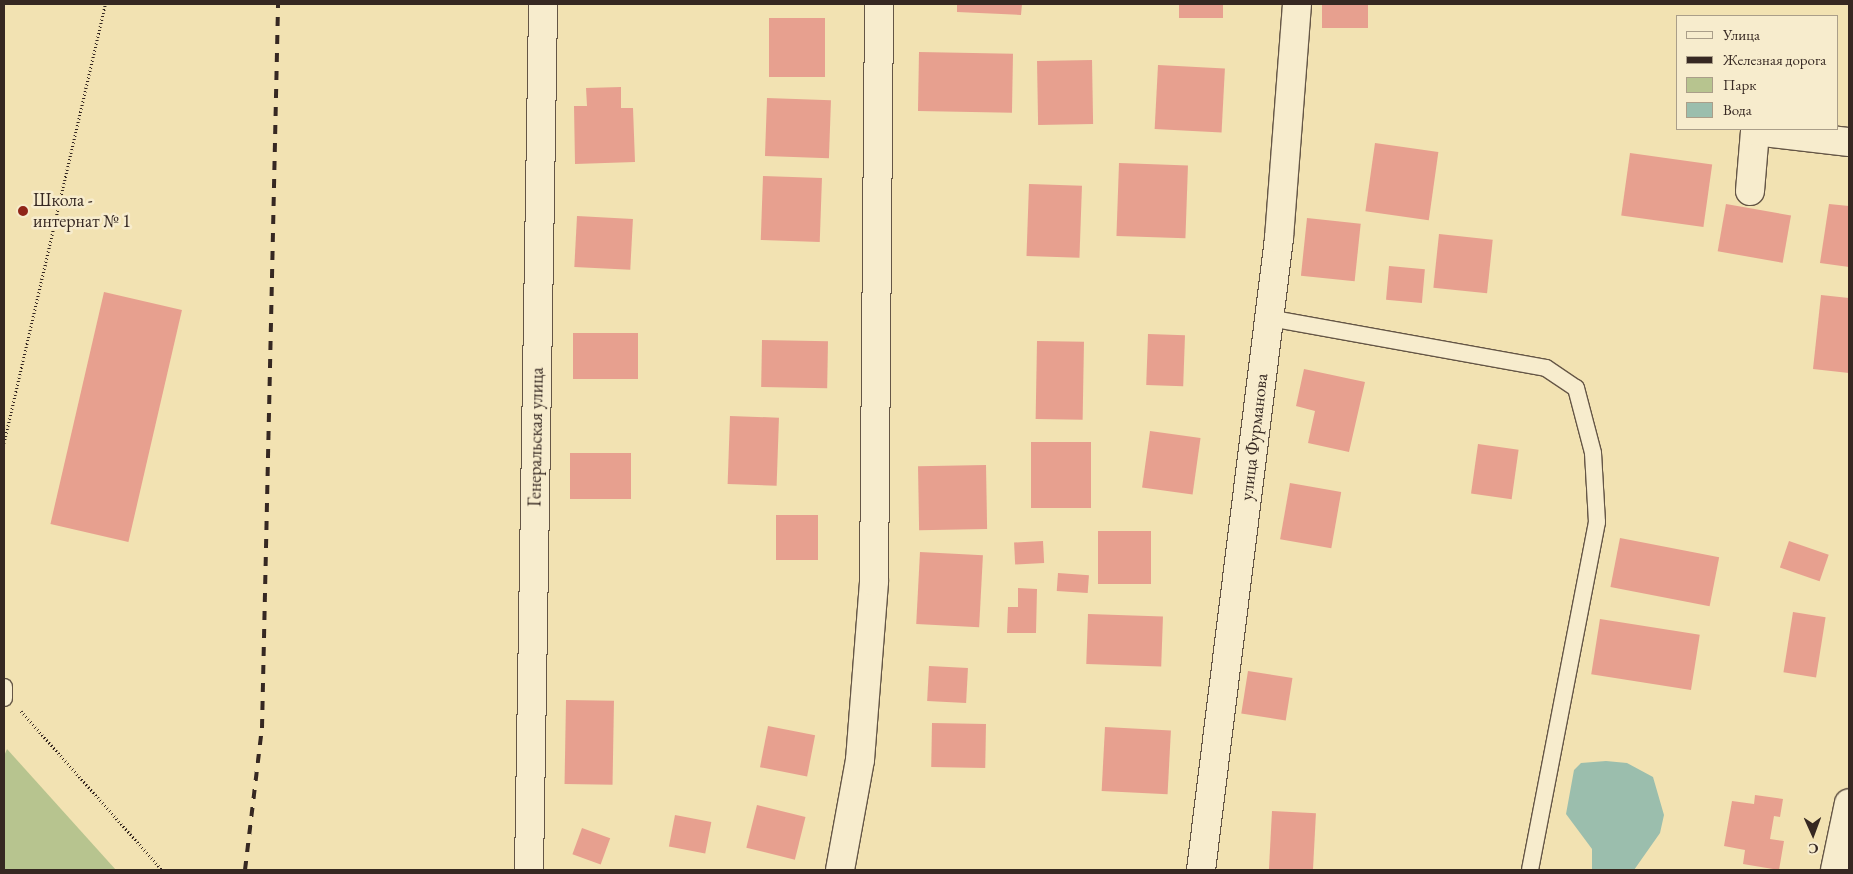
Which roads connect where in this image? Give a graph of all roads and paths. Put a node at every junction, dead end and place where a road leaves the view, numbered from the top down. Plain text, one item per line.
1 (105, 4) edge
2 (543, 4) edge
3 (878, 4) edge
4 (1298, 4) edge
5 (1849, 142) edge
6 (1750, 190) dead end
7 (1269, 318) junction
8 (4, 443) edge
9 (4, 693) edge
10 (1849, 803) edge
11 (162, 870) edge
12 (529, 870) edge
13 (840, 870) edge
14 (1201, 870) edge
15 (1530, 870) edge
16 (1835, 870) edge

1 - 8 path
2 - 12 street, Генеральская улица
3 - 13 street
4 - 7 street, улица Фурманова
5 - 6 street
7 - 14 street, улица Фурманова
7 - 15 lane
9 - 11 path
10 - 16 street

